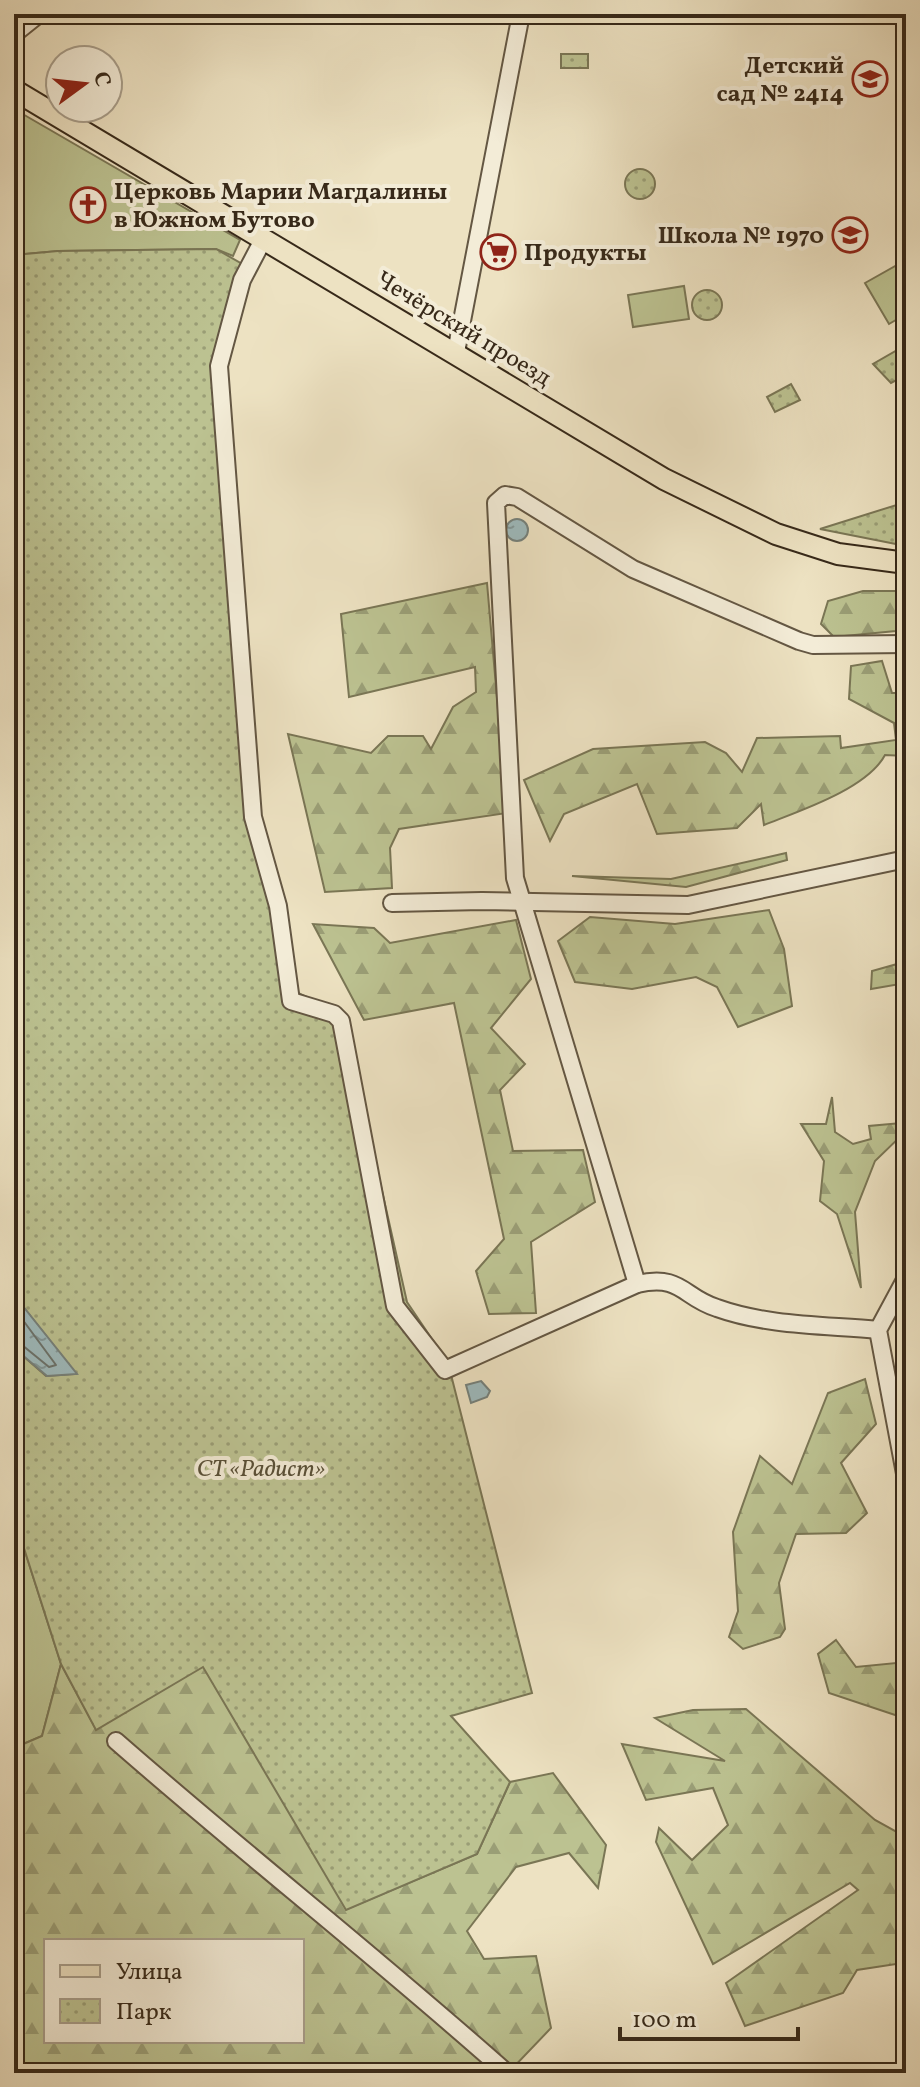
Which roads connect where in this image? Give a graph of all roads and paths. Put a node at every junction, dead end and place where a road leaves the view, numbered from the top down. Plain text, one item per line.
1 (39, 14) edge
2 (521, 14) edge
3 (14, 34) edge
4 (14, 90) edge
5 (263, 240) junction
6 (456, 352) junction
7 (906, 563) edge
8 (906, 644) edge
9 (906, 859) edge
10 (392, 903) dead end
11 (521, 903) junction
12 (906, 1278) edge
13 (637, 1284) junction
14 (878, 1330) junction
15 (906, 1479) edge
16 (116, 1741) dead end
17 (507, 2073) edge

1 - 3 street
2 - 6 street
4 - 5 main road, Чечёрский проезд
5 - 6 main road, Чечёрский проезд
5 - 13 street
6 - 7 main road, Чечёрский проезд
8 - 11 street
9 - 11 street
10 - 11 street
11 - 13 street
12 - 14 street
13 - 14 street
14 - 15 street
16 - 17 street

